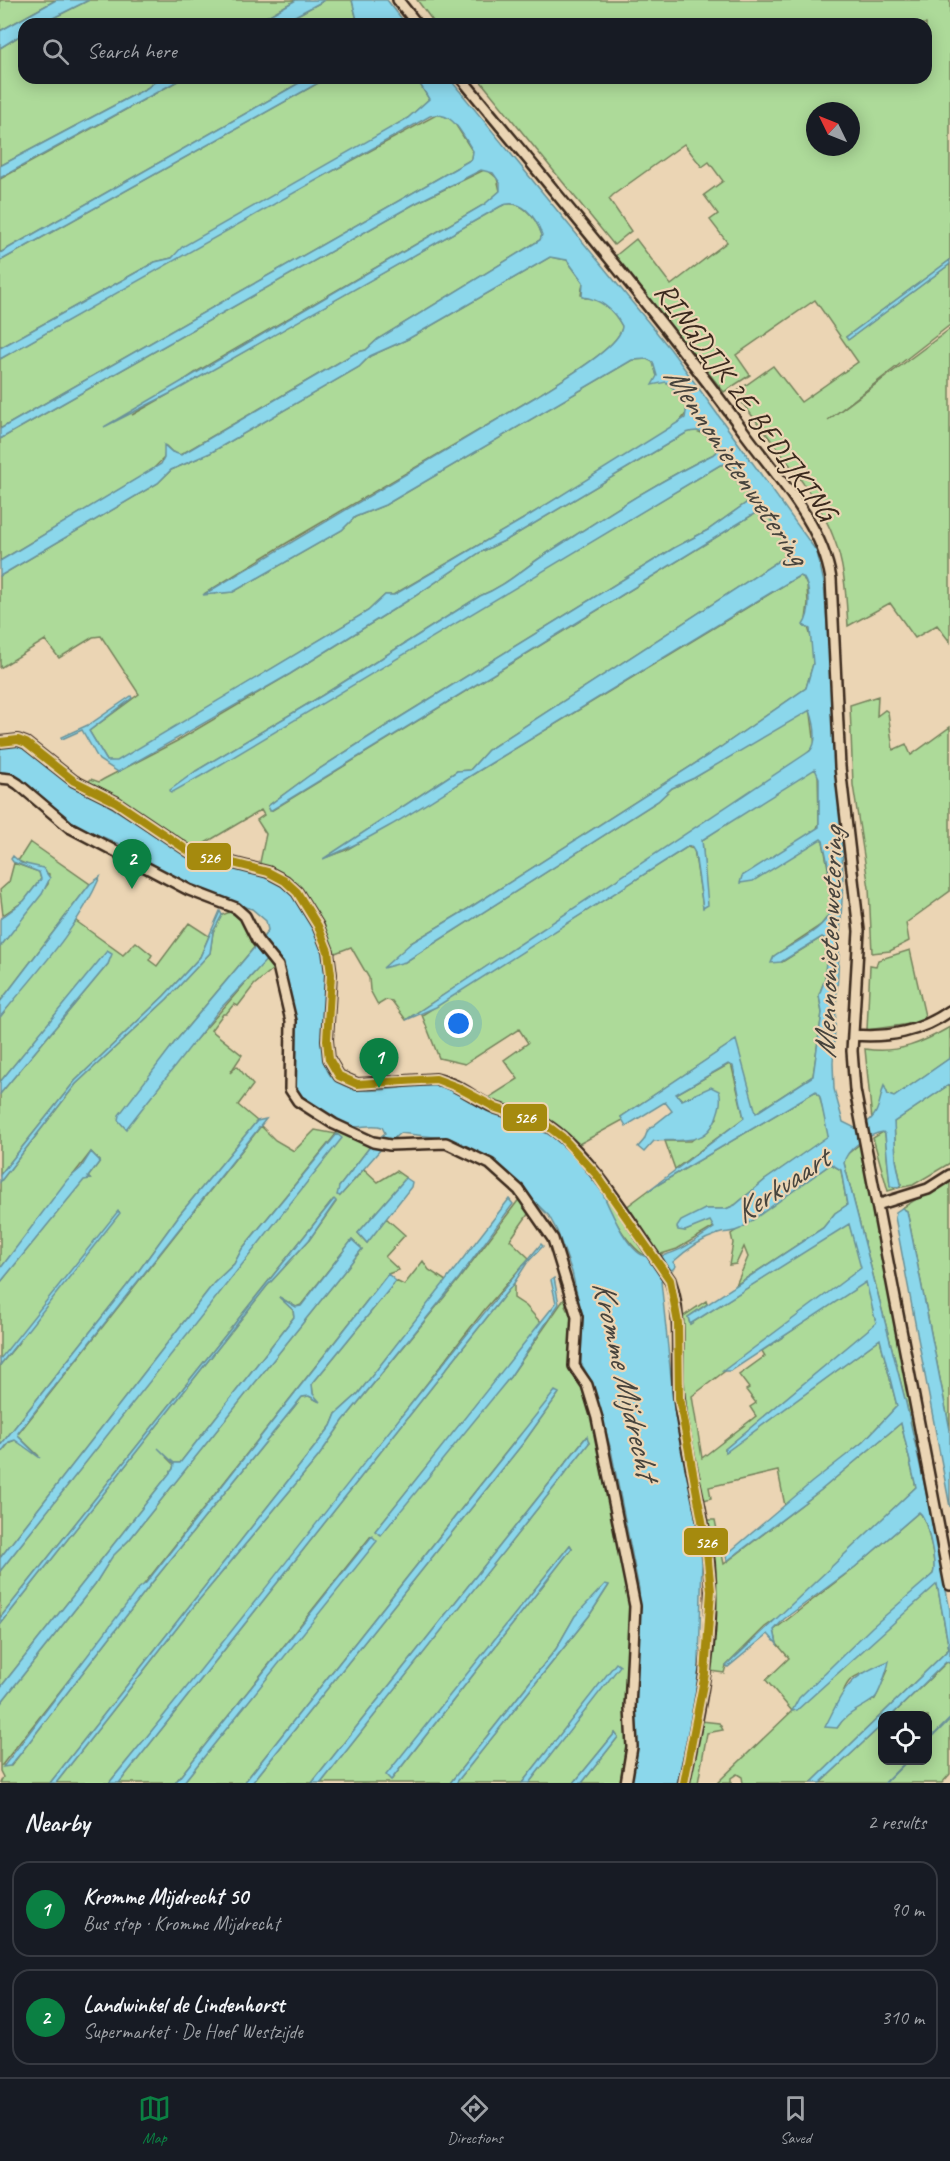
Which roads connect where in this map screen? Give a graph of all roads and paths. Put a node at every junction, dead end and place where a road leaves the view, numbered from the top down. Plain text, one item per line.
1 (398, 0) edge
2 (412, 18) edge
3 (466, 84) edge
4 (0, 742) edge
5 (0, 778) edge
6 (950, 1011) edge
7 (853, 1035) junction
8 (950, 1175) edge
9 (877, 1205) junction
10 (950, 1585) edge
11 (626, 1783) edge
12 (684, 1783) edge

1 - 2 street
3 - 7 street, RINGDIJK 2E BEDIJKING
4 - 12 street
5 - 11 street
6 - 7 street
7 - 9 street, RINGDIJK 2E BEDIJKING
8 - 9 street
9 - 10 street, RINGDIJK 2E BEDIJKING

